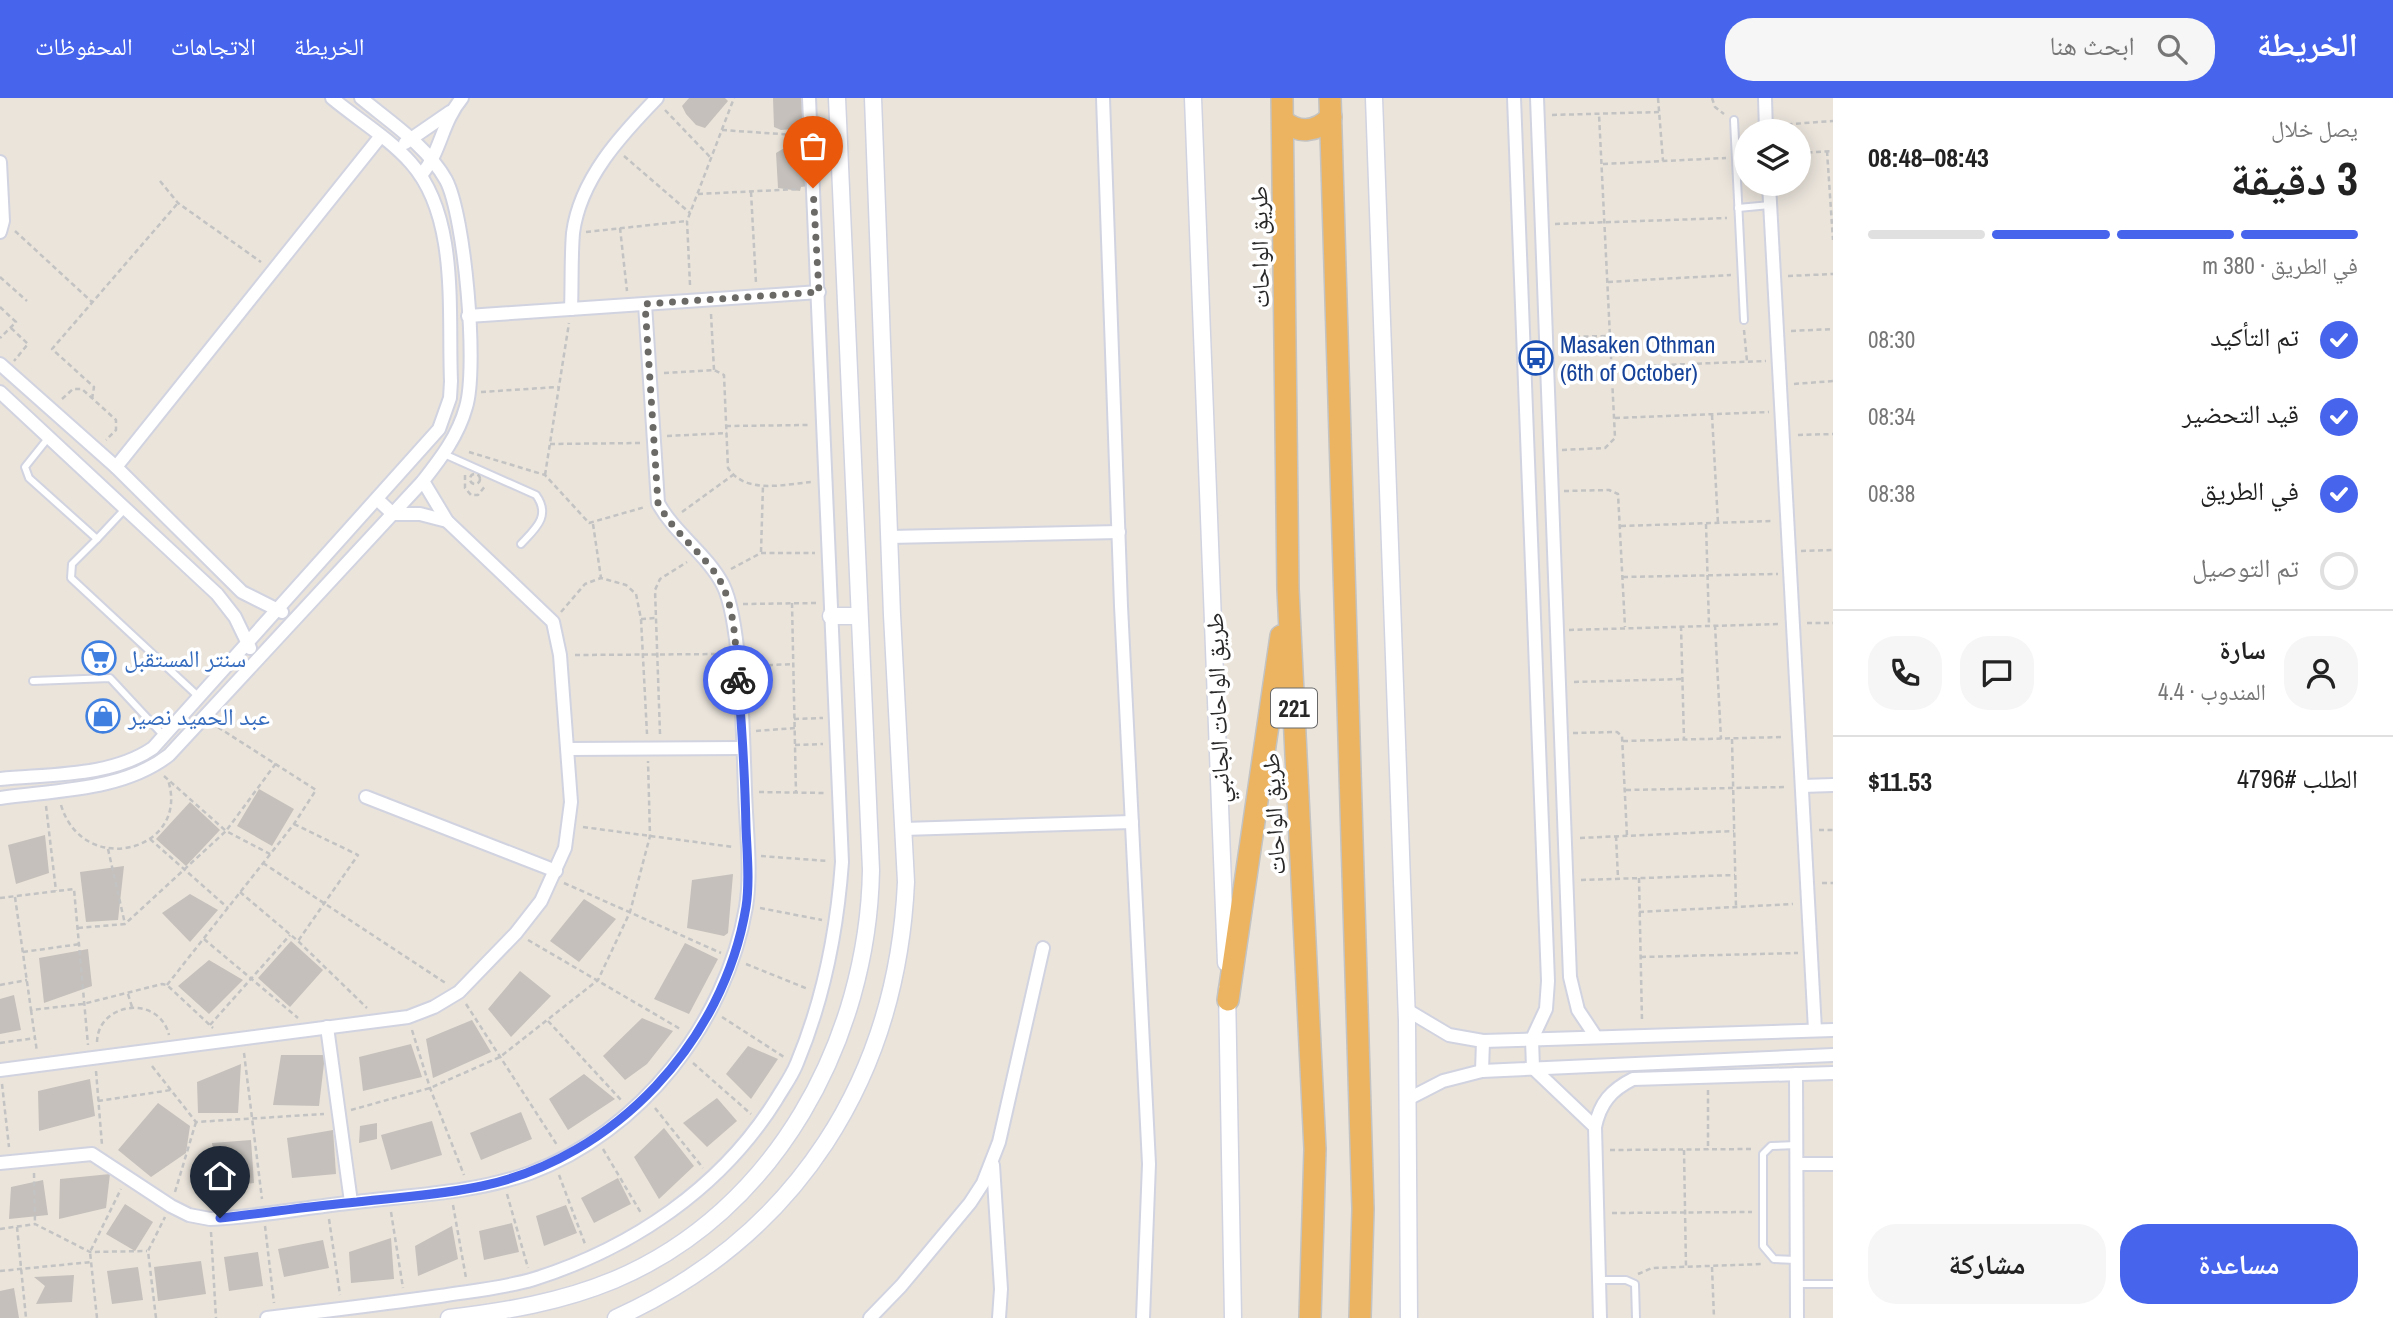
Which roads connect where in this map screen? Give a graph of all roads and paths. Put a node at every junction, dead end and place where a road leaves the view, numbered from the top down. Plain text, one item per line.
1 (332, 98) edge
2 (361, 98) edge
3 (462, 98) edge
4 (734, 98) edge
5 (809, 98) edge
6 (838, 98) edge
7 (873, 98) edge
8 (1103, 98) edge
9 (1194, 98) edge
10 (1282, 98) edge
11 (1374, 98) edge
12 (1514, 98) edge
13 (1538, 98) edge
14 (1658, 98) edge
15 (1712, 98) edge
16 (1765, 98) edge
17 (656, 99) edge
18 (1331, 108) edge
19 (451, 112) junction
20 (1659, 112) junction
21 (1599, 114) junction
22 (1538, 116) junction
23 (1766, 119) edge
24 (1734, 120) edge
25 (1283, 121) junction
26 (1833, 121) edge
27 (1811, 124) edge
28 (722, 130) junction
29 (810, 136) junction
30 (380, 137) junction
31 (408, 138) junction
32 (612, 146) junction
33 (1833, 150) edge
34 (399, 151) junction
35 (1827, 151) junction
36 (1811, 152) edge
37 (1734, 157) edge
38 (711, 158) junction
39 (433, 161) junction
40 (1663, 161) junction
41 (0, 162) edge
42 (1602, 164) junction
43 (421, 175) junction
44 (160, 181) dead end
45 (813, 188) junction
46 (751, 192) junction
47 (698, 194) junction
48 (1738, 196) edge
49 (1770, 196) edge
50 (178, 203) junction
51 (1770, 205) junction
52 (1738, 208) junction
53 (690, 214) junction
54 (1739, 218) junction
55 (687, 221) junction
56 (1605, 222) junction
57 (1541, 224) junction
58 (1, 226) edge
59 (620, 228) junction
60 (573, 233) junction
61 (1833, 240) edge
62 (275, 272) junction
63 (1833, 274) edge
64 (1741, 275) junction
65 (0, 277) edge
66 (1774, 277) junction
67 (1608, 282) junction
68 (819, 292) junction
69 (756, 296) junction
70 (710, 299) junction
71 (27, 301) dead end
72 (691, 301) junction
73 (92, 302) junction
74 (645, 304) junction
75 (629, 305) junction
76 (0, 307) edge
77 (571, 309) junction
78 (468, 316) junction
79 (1744, 320) joint
80 (11, 328) junction
81 (1833, 329) edge
82 (1778, 331) junction
83 (1611, 336) junction
84 (0, 338) edge
85 (1545, 338) junction
86 (1747, 361) junction
87 (1779, 361) junction
88 (3, 367) edge
89 (1612, 367) junction
90 (714, 370) junction
91 (649, 374) junction
92 (1833, 382) edge
93 (1780, 385) junction
94 (558, 387) junction
95 (0, 392) edge
96 (470, 393) junction
97 (92, 398) junction
98 (51, 410) junction
99 (1782, 412) junction
100 (1712, 415) junction
101 (1615, 418) junction
102 (823, 424) junction
103 (726, 426) junction
104 (727, 433) junction
105 (1833, 434) edge
106 (1783, 436) junction
107 (50, 437) junction
108 (653, 440) junction
109 (550, 444) junction
110 (95, 449) junction
111 (446, 449) junction
112 (1549, 450) junction
113 (471, 465) junction
114 (116, 467) junction
115 (494, 474) junction
116 (545, 475) junction
117 (733, 475) junction
118 (423, 481) junction
119 (478, 482) dead end
120 (826, 482) junction
121 (763, 485) junction
122 (1550, 491) junction
123 (481, 493) junction
124 (378, 500) junction
125 (658, 503) junction
126 (126, 508) junction
127 (393, 514) junction
128 (1787, 520) junction
129 (447, 521) junction
130 (668, 523) junction
131 (1718, 523) junction
132 (593, 524) junction
133 (1706, 524) junction
134 (1621, 526) junction
135 (1119, 532) junction
136 (889, 537) junction
137 (97, 539) junction
138 (521, 544) dead end
139 (1833, 550) edge
140 (1788, 551) junction
141 (761, 553) junction
142 (829, 553) junction
143 (699, 555) junction
144 (1789, 573) junction
145 (717, 576) junction
146 (1707, 576) junction
147 (601, 578) junction
148 (1623, 578) junction
149 (1288, 589) junction
150 (792, 603) junction
151 (729, 604) junction
152 (831, 609) junction
153 (278, 610) junction
154 (859, 616) junction
155 (657, 618) junction
156 (641, 619) junction
157 (291, 620) junction
158 (553, 622) junction
159 (1833, 623) edge
160 (1791, 624) junction
161 (1709, 625) junction
162 (1715, 625) junction
163 (1681, 626) junction
164 (1625, 627) junction
165 (1555, 631) junction
166 (247, 644) junction
167 (560, 655) junction
168 (642, 655) junction
169 (658, 655) junction
170 (258, 656) junction
171 (736, 660) junction
172 (793, 664) junction
173 (1536, 671) junction
174 (1557, 676) junction
175 (1682, 679) junction
176 (33, 681) dead end
177 (200, 698) junction
178 (836, 717) junction
179 (202, 718) junction
180 (794, 719) junction
181 (795, 728) junction
182 (742, 732) junction
183 (1559, 733) junction
184 (165, 737) junction
185 (1799, 737) junction
186 (1721, 739) junction
187 (1732, 739) junction
188 (1684, 740) junction
189 (1623, 741) junction
190 (837, 743) junction
191 (795, 746) junction
192 (654, 748) junction
193 (743, 748) junction
194 (569, 749) junction
195 (276, 762) junction
196 (154, 766) junction
197 (0, 779) edge
198 (168, 780) junction
199 (1833, 785) edge
200 (1802, 786) junction
201 (58, 790) junction
202 (1626, 790) junction
203 (1733, 790) junction
204 (45, 792) junction
205 (745, 792) junction
206 (796, 793) junction
207 (839, 793) junction
208 (366, 797) dead end
209 (0, 798) edge
210 (1132, 822) junction
211 (294, 824) junction
212 (569, 825) junction
213 (903, 829) junction
214 (226, 831) junction
215 (1734, 831) junction
216 (1616, 836) junction
217 (1627, 836) junction
218 (1564, 838) junction
219 (150, 839) junction
220 (108, 849) junction
221 (747, 852) junction
222 (270, 854) junction
223 (842, 862) junction
224 (263, 863) junction
225 (186, 870) junction
226 (554, 874) junction
227 (1735, 875) junction
228 (1618, 878) junction
229 (1639, 878) junction
230 (1565, 881) junction
231 (56, 891) junction
232 (240, 892) junction
233 (15, 897) junction
234 (0, 898) edge
235 (1808, 903) junction
236 (324, 904) junction
237 (747, 905) junction
238 (228, 908) junction
239 (1736, 908) junction
240 (1640, 912) junction
241 (838, 923) junction
242 (125, 924) junction
243 (79, 928) junction
244 (516, 933) junction
245 (290, 934) junction
246 (204, 939) junction
247 (298, 941) junction
248 (80, 944) junction
249 (1043, 948) dead end
250 (23, 952) junction
251 (1811, 952) junction
252 (1641, 957) junction
253 (733, 958) junction
254 (27, 980) junction
255 (250, 980) junction
256 (0, 985) edge
257 (167, 985) junction
258 (458, 992) junction
259 (128, 994) junction
260 (821, 994) junction
261 (1228, 1000) junction
262 (83, 1004) junction
263 (132, 1007) junction
264 (31, 1010) junction
265 (710, 1010) junction
266 (1407, 1010) junction
267 (408, 1017) junction
268 (379, 1020) junction
269 (548, 1021) dead end
270 (210, 1025) junction
271 (327, 1027) junction
272 (311, 1029) junction
273 (1815, 1030) junction
274 (1833, 1030) edge
275 (1642, 1035) junction
276 (694, 1037) junction
277 (1596, 1037) junction
278 (35, 1038) junction
279 (242, 1039) junction
280 (1532, 1039) junction
281 (225, 1041) junction
282 (1483, 1041) junction
283 (0, 1043) edge
284 (169, 1048) junction
285 (682, 1054) junction
286 (1833, 1055) edge
287 (95, 1058) junction
288 (38, 1065) junction
289 (797, 1066) junction
290 (1533, 1068) junction
291 (0, 1070) edge
292 (1482, 1072) junction
293 (1833, 1073) edge
294 (1796, 1074) junction
295 (1708, 1076) junction
296 (171, 1090) dead end
297 (646, 1097) junction
298 (1408, 1099) junction
299 (98, 1101) junction
300 (631, 1110) junction
301 (196, 1122) dead end
302 (761, 1123) junction
303 (1595, 1127) junction
304 (596, 1138) junction
305 (1797, 1144) junction
306 (1766, 1149) junction
307 (1596, 1150) junction
308 (1684, 1150) junction
309 (1709, 1150) junction
310 (34, 1159) junction
311 (559, 1159) junction
312 (103, 1160) junction
313 (5, 1162) edge
314 (992, 1162) junction
315 (1797, 1164) junction
316 (1833, 1164) edge
317 (127, 1177) junction
318 (711, 1179) junction
319 (504, 1180) junction
320 (469, 1189) junction
321 (451, 1192) junction
322 (389, 1198) junction
323 (351, 1202) junction
324 (327, 1205) junction
325 (171, 1206) junction
326 (1685, 1212) junction
327 (1763, 1212) junction
328 (263, 1213) junction
329 (1598, 1213) junction
330 (210, 1219) junction
331 (34, 1224) junction
332 (17, 1227) junction
333 (650, 1227) junction
334 (0, 1229) edge
335 (148, 1251) junction
336 (90, 1252) junction
337 (1769, 1256) junction
338 (591, 1259) junction
339 (1797, 1260) junction
340 (90, 1262) junction
341 (1712, 1266) junction
342 (1686, 1267) junction
343 (21, 1269) junction
344 (0, 1271) edge
345 (532, 1279) junction
346 (1599, 1280) junction
347 (1626, 1280) junction
348 (1797, 1284) junction
349 (1833, 1284) edge
350 (469, 1292) junction
351 (405, 1301) junction
352 (342, 1309) junction
353 (634, 1314) edge
354 (271, 1317) edge
355 (26, 1318) edge
356 (97, 1318) edge
357 (156, 1318) edge
358 (216, 1318) edge
359 (449, 1318) edge
360 (616, 1318) edge
361 (870, 1318) edge
362 (999, 1318) edge
363 (1143, 1318) edge
364 (1233, 1318) edge
365 (1310, 1318) edge
366 (1360, 1318) edge
367 (1409, 1318) edge
368 (1600, 1318) edge
369 (1636, 1318) edge
370 (1714, 1318) edge
371 (1797, 1318) edge

1 - 30 street
2 - 31 street
3 - 19 street
4 - 28 path
5 - 29 street
6 - 154 street
7 - 136 street
8 - 135 street
9 - 261 street, طريق الواحات الجانبي
10 - 25 highway, طريق الواحات / 221
11 - 266 street
12 - 173 street
13 - 22 street
14 - 20 path
15 - 24 path
16 - 23 street
17 - 32 street
17 - 38 path
18 - 25 highway
18 - 366 highway, 221
19 - 31 street
19 - 39 street
20 - 21 path
20 - 40 path
21 - 22 path
21 - 42 path
22 - 57 street
25 - 149 highway, طريق الواحات / 221
26 - 27 path
28 - 29 path
28 - 38 path
29 - 45 street
30 - 34 street
30 - 62 street
31 - 34 street
31 - 39 street
32 - 53 path
32 - 60 street
33 - 35 path
34 - 43 street
35 - 36 path
35 - 61 path
37 - 40 path
38 - 47 path
39 - 43 street
39 - 78 street
40 - 42 path
41 - 58 street
42 - 56 path
43 - 124 street
44 - 50 path
45 - 46 path
45 - 68 street
46 - 47 path
46 - 69 path
47 - 53 path
48 - 52 lane
49 - 51 street
50 - 62 path
50 - 73 path
51 - 52 lane
51 - 66 street
52 - 54 lane
53 - 55 path
54 - 56 path
54 - 64 lane
55 - 59 path
55 - 72 path
56 - 57 path
56 - 67 path
57 - 85 street
58 - 73 path
59 - 60 path
59 - 75 path
60 - 77 street
62 - 114 street
63 - 66 path
64 - 67 path
64 - 79 lane
65 - 71 path
66 - 82 street
67 - 83 path
68 - 69 street
68 - 102 street
69 - 70 street
70 - 72 street
70 - 90 path
72 - 74 street
73 - 97 path
74 - 75 street
74 - 91 street
75 - 77 street
76 - 80 path
77 - 78 street
77 - 94 path
78 - 96 street
79 - 86 path
80 - 84 path
80 - 88 path
81 - 82 path
82 - 87 street
83 - 85 path
83 - 89 path
85 - 112 street
86 - 87 path
86 - 89 path
87 - 93 street
88 - 98 street
89 - 101 path
90 - 91 path
90 - 103 path
91 - 108 street
92 - 93 path
93 - 99 street
94 - 96 path
94 - 109 path
95 - 107 street
96 - 111 street
97 - 98 path
97 - 110 path
98 - 110 street
99 - 100 path
99 - 106 street
100 - 101 path
100 - 131 path
101 - 112 path
102 - 103 path
102 - 120 street
103 - 104 path
104 - 108 path
104 - 117 path
105 - 106 path
106 - 128 street
107 - 126 street
107 - 137 lane
108 - 109 path
108 - 125 street
109 - 116 path
110 - 114 street
111 - 113 lane
111 - 116 path
111 - 118 street
112 - 122 street
113 - 115 lane
113 - 123 path
114 - 153 street
115 - 123 path
115 - 138 lane
116 - 132 path
117 - 121 path
117 - 130 path
118 - 127 street
118 - 129 street
119 - 123 path
120 - 121 path
120 - 142 street
121 - 141 path
122 - 134 path
122 - 165 street
124 - 127 street
124 - 153 street
125 - 130 street
125 - 132 path
126 - 137 lane
126 - 166 street
127 - 129 street
127 - 157 street
128 - 131 path
128 - 140 street
129 - 158 street
130 - 143 street
131 - 133 path
132 - 147 path
133 - 134 path
133 - 146 path
134 - 148 path
135 - 136 street
135 - 210 street
136 - 213 street
137 - 177 lane
139 - 140 path
140 - 144 street
141 - 142 path
141 - 145 path
142 - 152 street
143 - 145 street
143 - 155 path
144 - 146 path
144 - 160 street
145 - 151 street
146 - 148 path
146 - 161 path
147 - 156 path
147 - 158 path
148 - 164 path
149 - 261 highway
149 - 365 highway, طريق الواحات / 221
150 - 151 path
150 - 152 path
150 - 172 path
151 - 171 street
152 - 154 street
152 - 178 street
153 - 157 street
153 - 166 street
154 - 359 street
155 - 156 path
155 - 169 path
156 - 168 path
157 - 170 street
158 - 167 street
159 - 160 path
160 - 162 path
160 - 185 street
161 - 162 path
161 - 163 path
162 - 186 path
163 - 164 path
163 - 175 path
164 - 165 path
165 - 174 street
166 - 170 street
166 - 177 street
167 - 168 path
167 - 194 street
168 - 169 path
168 - 192 path
169 - 171 path
169 - 192 path
170 - 179 street
171 - 172 path
171 - 182 street
172 - 180 path
173 - 174 street
173 - 280 street
174 - 175 path
174 - 183 street
175 - 188 path
176 - 184 lane
177 - 184 street
178 - 180 path
178 - 190 street
179 - 195 path
179 - 196 street
180 - 181 path
181 - 182 path
181 - 191 path
182 - 193 street
183 - 189 path
183 - 218 street
184 - 197 street
185 - 187 path
185 - 200 street
186 - 187 path
186 - 188 path
187 - 203 path
188 - 189 path
189 - 202 path
190 - 191 path
190 - 207 street
191 - 206 path
192 - 193 street
192 - 194 street
193 - 205 street
194 - 212 street
195 - 211 path
195 - 214 path
196 - 198 path
196 - 201 street
198 - 214 path
198 - 219 path
199 - 200 street
200 - 203 path
200 - 235 street
201 - 204 street
201 - 220 path
202 - 203 path
202 - 217 path
203 - 215 path
204 - 209 street
204 - 231 path
205 - 206 path
205 - 221 street
206 - 207 path
207 - 223 street
208 - 226 street
210 - 213 street
210 - 363 street
211 - 222 path
211 - 236 path
212 - 221 path
212 - 226 street
213 - 353 street
214 - 222 path
214 - 225 path
215 - 217 path
215 - 227 path
216 - 217 path
216 - 218 path
216 - 228 path
218 - 230 street
219 - 220 path
219 - 225 path
220 - 242 path
221 - 223 path
221 - 237 street
222 - 224 path
223 - 241 street
224 - 232 path
224 - 236 path
225 - 238 path
225 - 242 path
226 - 244 street
226 - 253 path
227 - 229 path
227 - 239 path
228 - 229 path
228 - 230 path
229 - 240 path
230 - 277 street
231 - 233 path
231 - 243 path
232 - 238 path
232 - 245 path
233 - 234 path
233 - 250 path
235 - 239 path
235 - 251 street
236 - 247 path
236 - 258 path
237 - 241 path
237 - 253 street
238 - 246 path
239 - 240 path
240 - 252 path
241 - 260 street
242 - 243 path
243 - 248 path
244 - 258 street
244 - 276 path
245 - 247 path
245 - 255 path
246 - 255 path
246 - 257 path
247 - 268 path
248 - 250 path
248 - 262 path
249 - 314 street
250 - 254 path
251 - 252 path
251 - 273 street
252 - 275 path
253 - 260 path
253 - 265 street
254 - 256 path
254 - 264 path
255 - 270 path
255 - 272 path
257 - 259 path
257 - 270 path
258 - 267 street
258 - 311 path
259 - 262 path
259 - 263 path
260 - 289 street
261 - 364 street, طريق الواحات الجانبي
262 - 264 path
262 - 287 path
263 - 284 path
263 - 287 path
264 - 278 path
265 - 276 street
265 - 289 path
266 - 282 street
266 - 298 street
267 - 268 street
267 - 320 path
268 - 271 street
269 - 300 path
270 - 281 path
271 - 272 street
271 - 323 street
272 - 279 street
273 - 274 street
273 - 275 street
275 - 277 street
276 - 285 street
277 - 280 street
278 - 283 path
278 - 288 path
279 - 281 street
279 - 328 path
280 - 282 street
280 - 290 street
281 - 284 street
282 - 292 street
284 - 287 street
285 - 297 street
285 - 302 path
286 - 290 street
287 - 288 street
287 - 299 path
288 - 291 street
289 - 302 street
290 - 292 street
290 - 303 street
291 - 313 path
292 - 298 street
293 - 294 street
294 - 295 street
294 - 305 street
295 - 303 street
295 - 309 path
296 - 299 path
297 - 300 street
297 - 318 path
298 - 367 street
299 - 312 path
300 - 304 street
301 - 325 path
302 - 318 street
303 - 307 street
304 - 311 street
304 - 333 path
305 - 306 lane
305 - 315 street
306 - 309 path
306 - 327 lane
307 - 308 path
307 - 329 street
308 - 309 path
308 - 326 path
310 - 312 street
310 - 313 street
310 - 331 path
311 - 319 street
311 - 338 path
312 - 317 street
314 - 361 street
314 - 362 street
315 - 316 street
315 - 339 street
317 - 325 street
317 - 336 path
318 - 333 street
319 - 320 street
319 - 345 path
320 - 321 street
321 - 322 street
321 - 350 path
322 - 323 street
322 - 351 path
323 - 324 street
324 - 328 street
324 - 352 path
325 - 330 street
325 - 335 path
326 - 327 path
326 - 329 path
326 - 342 path
327 - 337 lane
328 - 330 street
328 - 354 path
329 - 346 street
330 - 358 path
331 - 332 path
331 - 336 path
332 - 334 path
332 - 343 path
333 - 338 street
335 - 336 path
335 - 357 path
336 - 340 path
337 - 339 lane
337 - 341 path
338 - 345 street
339 - 348 street
340 - 343 path
340 - 356 path
341 - 342 path
341 - 370 path
342 - 347 path
343 - 344 path
343 - 355 path
345 - 350 street
346 - 347 lane
346 - 368 street
347 - 369 lane
348 - 349 lane
348 - 371 street
350 - 351 street
351 - 352 street
352 - 354 street
353 - 360 street

